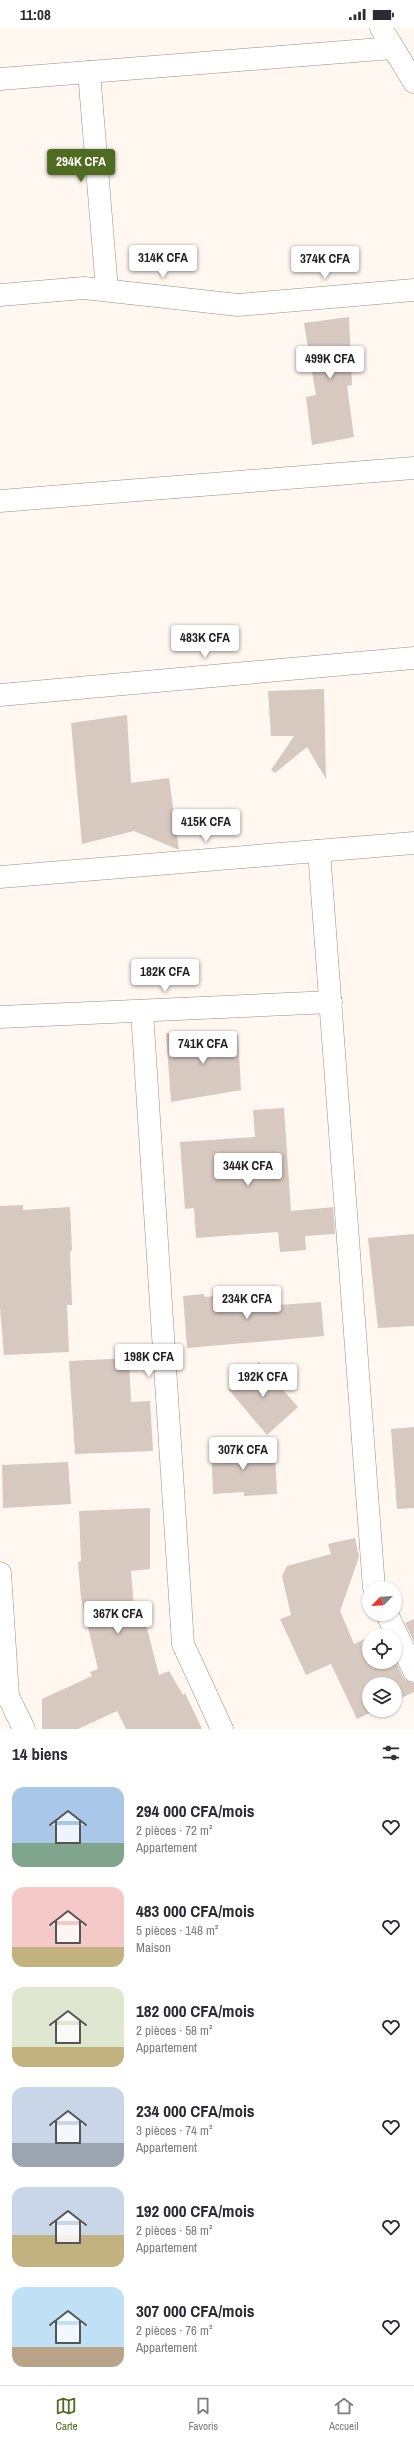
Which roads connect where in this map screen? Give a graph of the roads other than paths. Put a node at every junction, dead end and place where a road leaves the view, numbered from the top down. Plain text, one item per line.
1 (381, 28) edge
2 (393, 48) junction
3 (89, 72) junction
4 (0, 79) edge
5 (414, 82) edge
6 (107, 290) junction
7 (414, 290) edge
8 (0, 295) edge
9 (414, 468) edge
10 (0, 501) edge
11 (414, 658) edge
12 (0, 695) edge
13 (414, 843) edge
14 (319, 850) junction
15 (0, 877) edge
16 (331, 1002) junction
17 (142, 1011) junction
18 (0, 1017) edge
19 (0, 1573) edge
20 (373, 1581) edge
21 (390, 1621) edge
22 (414, 1671) edge
23 (24, 1729) edge
24 (222, 1729) edge

1 - 2 street
2 - 3 street
2 - 5 street
3 - 4 street
3 - 6 street
6 - 7 street
6 - 8 street
9 - 10 street
11 - 12 street
13 - 14 street
14 - 15 street
14 - 16 street
16 - 17 street
16 - 20 street
17 - 18 street
17 - 24 street
19 - 23 street
21 - 22 street

